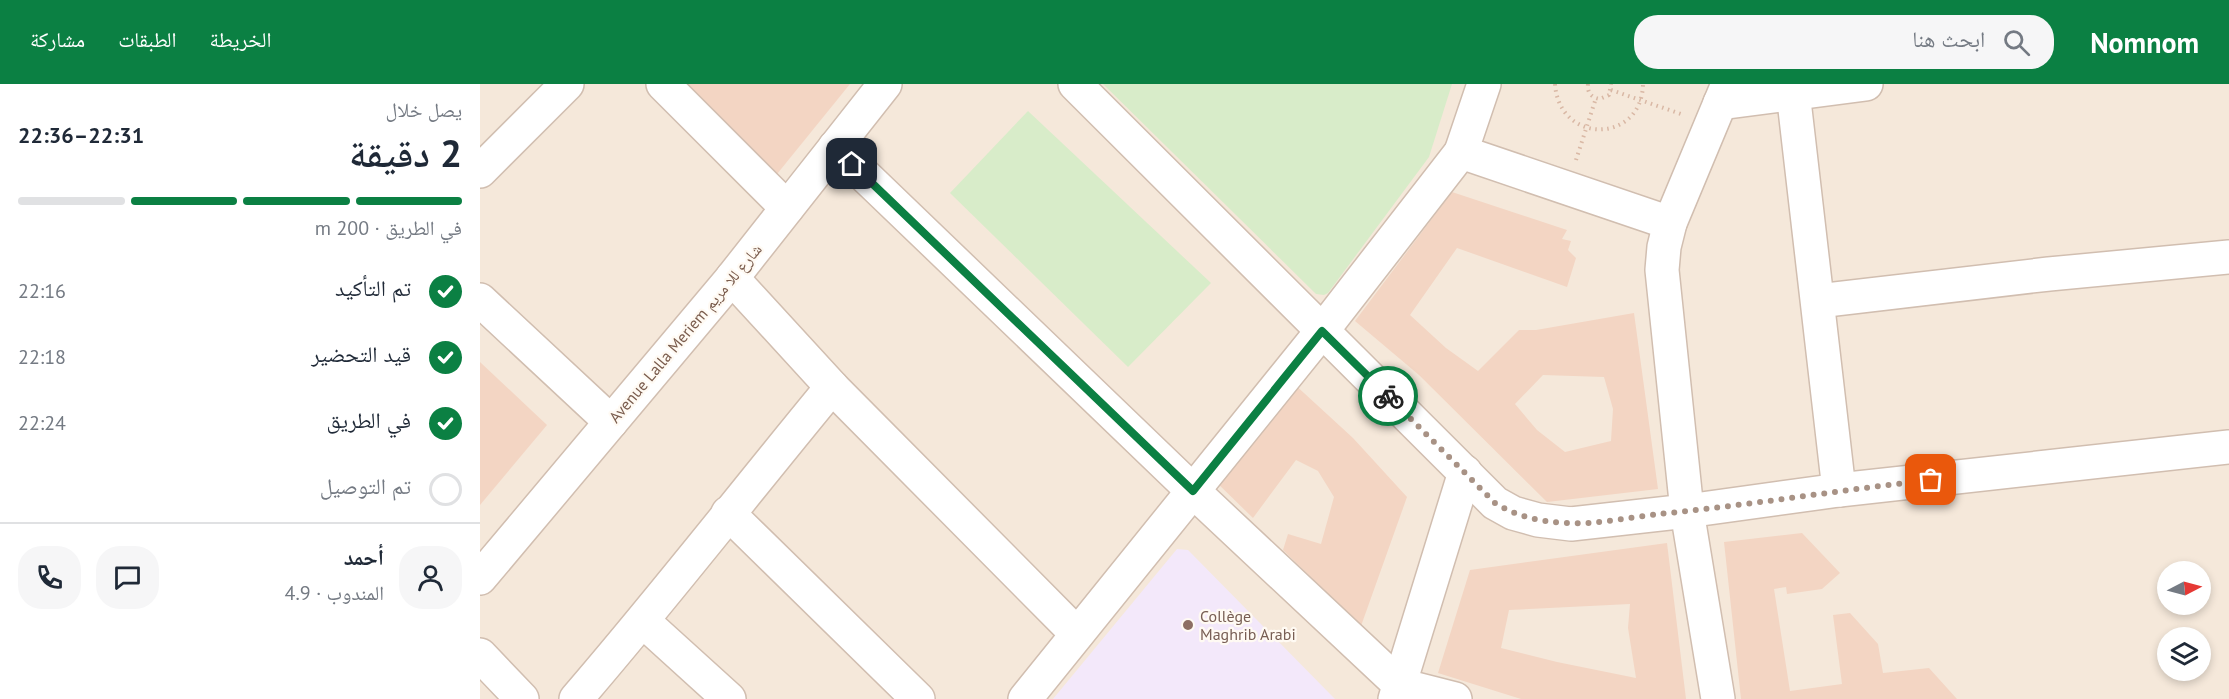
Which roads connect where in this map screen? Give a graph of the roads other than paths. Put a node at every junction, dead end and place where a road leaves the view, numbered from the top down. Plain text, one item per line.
1 (567, 84) edge
2 (663, 84) edge
3 (885, 84) edge
4 (1075, 84) edge
5 (1484, 84) edge
6 (1866, 84) edge
7 (1793, 93) junction
8 (1719, 104) edge
9 (835, 147) junction
10 (1461, 152) junction
11 (480, 171) edge
12 (787, 208) junction
13 (1670, 223) junction
14 (2229, 257) edge
15 (732, 278) junction
16 (480, 300) edge
17 (1818, 301) junction
18 (1322, 331) junction
19 (832, 387) junction
20 (611, 422) junction
21 (2229, 447) edge
22 (1465, 472) junction
23 (1839, 490) junction
24 (1193, 491) junction
25 (1687, 511) junction
26 (728, 513) junction
27 (480, 578) edge
28 (644, 621) junction
29 (1077, 634) junction
30 (480, 655) edge
31 (1397, 692) edge
32 (728, 698) edge
33 (522, 699) edge
34 (576, 699) edge
35 (918, 699) edge
36 (1025, 699) edge
37 (1455, 699) edge
38 (1718, 699) edge

1 - 11 street
2 - 12 street
3 - 9 street, Avenue Lalla Meriem شارع للا مريم
4 - 18 street
5 - 10 street
6 - 7 street
7 - 8 street
7 - 17 street
8 - 13 street
9 - 12 street, Avenue Lalla Meriem شارع للا مريم
9 - 24 street
10 - 13 street
10 - 18 street
12 - 15 street, Avenue Lalla Meriem شارع للا مريم
13 - 25 street
14 - 17 street
15 - 19 street
15 - 20 street, Avenue Lalla Meriem شارع للا مريم
16 - 20 street
17 - 23 street
18 - 22 street
18 - 24 street
19 - 26 street
19 - 29 street
20 - 27 street, Avenue Lalla Meriem شارع للا مريم
21 - 23 street
22 - 25 street
22 - 31 street
23 - 25 street
24 - 29 street
24 - 31 street
25 - 38 street
26 - 28 street
26 - 35 street
28 - 32 street
28 - 34 street
29 - 36 street
30 - 33 street
31 - 37 street

